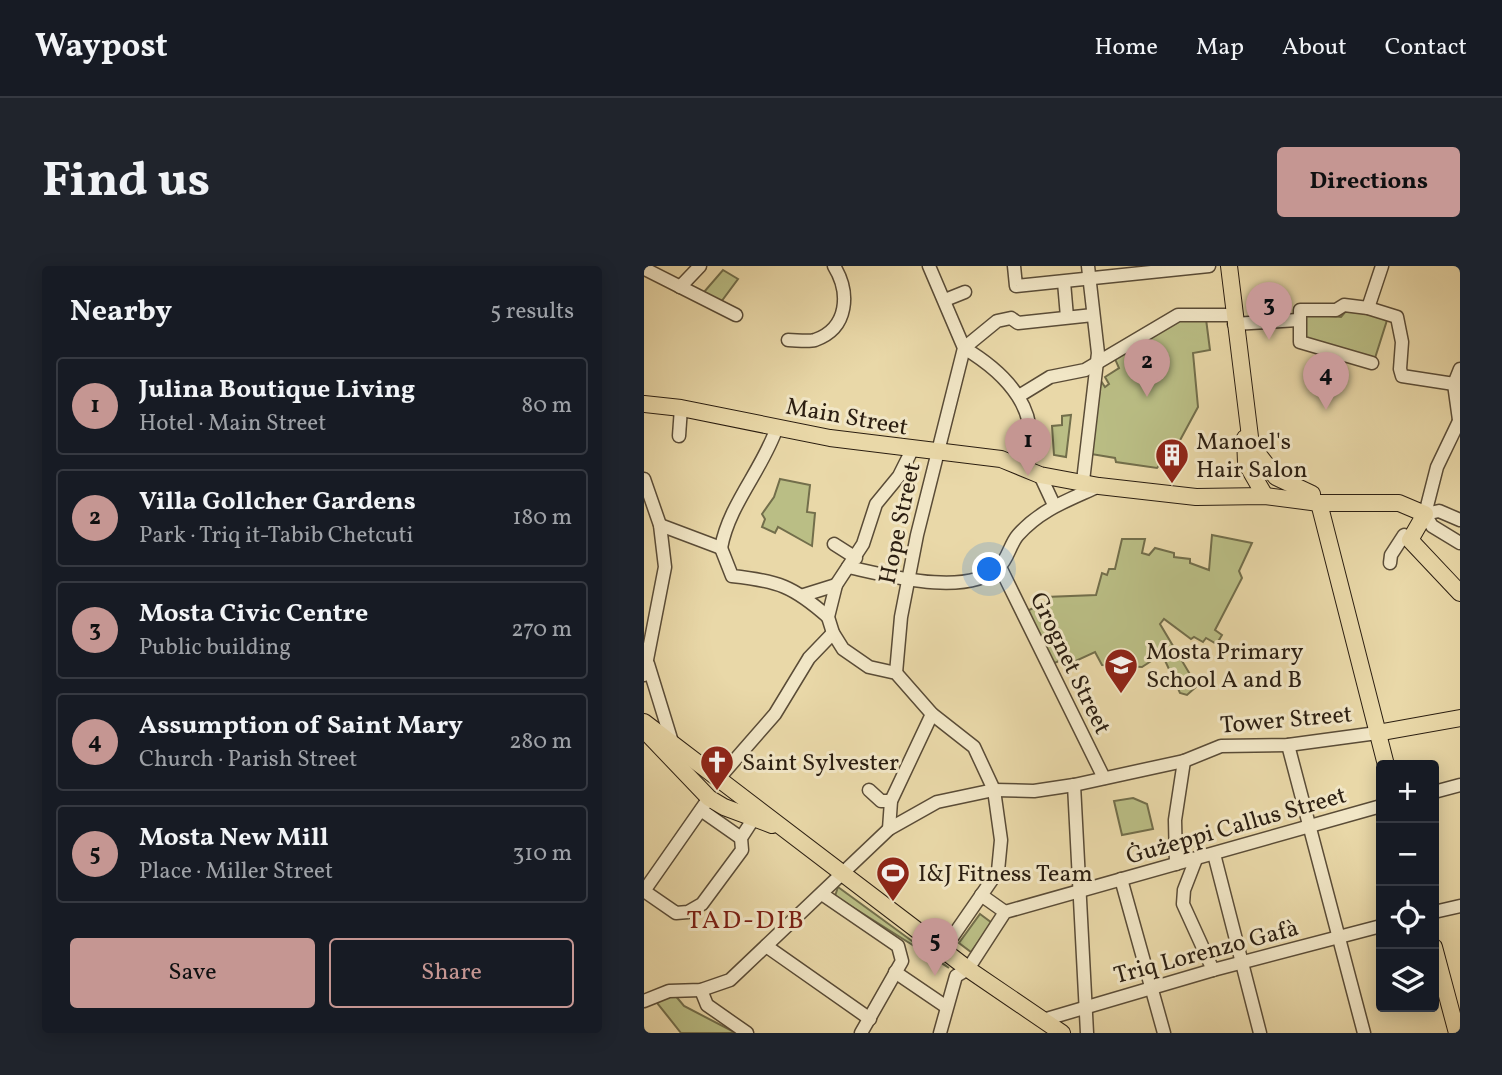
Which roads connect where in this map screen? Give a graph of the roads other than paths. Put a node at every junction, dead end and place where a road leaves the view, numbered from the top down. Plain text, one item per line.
1 (700, 266) edge
2 (834, 266) edge
3 (929, 266) edge
4 (1014, 266) edge
5 (1209, 266) edge
6 (1229, 266) edge
7 (1382, 266) edge
8 (645, 269) edge
9 (1156, 269) edge
10 (1089, 272) edge
11 (1064, 282) junction
12 (680, 287) junction
13 (965, 292) dead end
14 (945, 300) junction
15 (1368, 308) junction
16 (1093, 314) junction
17 (736, 315) dead end
18 (1299, 315) junction
19 (1067, 317) junction
20 (1234, 320) junction
21 (788, 340) dead end
22 (964, 348) junction
23 (1094, 362) junction
24 (1372, 363) dead end
25 (1460, 369) edge
26 (1454, 384) junction
27 (1019, 396) junction
28 (644, 404) edge
29 (681, 408) junction
30 (1460, 419) edge
31 (777, 427) junction
32 (1246, 429) junction
33 (679, 436) dead end
34 (912, 450) junction
35 (936, 452) junction
36 (1024, 466) junction
37 (1040, 475) junction
38 (1276, 477) junction
39 (644, 479) edge
40 (1091, 483) junction
41 (1265, 496) junction
42 (1342, 501) junction
43 (1319, 503) junction
44 (1054, 505) junction
45 (1425, 513) junction
46 (1447, 515) junction
47 (1460, 520) edge
48 (660, 525) junction
49 (1439, 529) junction
50 (1407, 537) junction
51 (1460, 543) edge
52 (834, 544) dead end
53 (721, 548) junction
54 (852, 563) junction
55 (1390, 563) dead end
56 (1000, 567) junction
57 (908, 580) junction
58 (836, 585) junction
59 (1460, 593) edge
60 (644, 594) edge
61 (804, 595) junction
62 (657, 602) junction
63 (828, 617) junction
64 (833, 634) junction
65 (646, 670) edge
66 (896, 673) junction
67 (932, 714) junction
68 (1460, 718) edge
69 (644, 722) edge
70 (644, 730) edge
71 (1377, 733) junction
72 (672, 742) junction
73 (1288, 745) junction
74 (1385, 760) edge
75 (1184, 761) junction
76 (706, 767) junction
77 (720, 777) junction
78 (1104, 778) junction
79 (692, 783) junction
80 (1074, 785) junction
81 (1460, 785) edge
82 (737, 790) junction
83 (869, 790) dead end
84 (992, 791) junction
85 (1439, 791) edge
86 (891, 801) junction
87 (705, 804) junction
88 (724, 807) junction
89 (1376, 808) edge
90 (754, 818) junction
91 (1309, 828) junction
92 (889, 829) junction
93 (785, 830) junction
94 (741, 838) junction
95 (1214, 854) junction
96 (1196, 859) junction
97 (1176, 864) junction
98 (842, 872) junction
99 (1121, 879) junction
100 (644, 891) edge
101 (1079, 891) junction
102 (822, 894) junction
103 (981, 895) junction
104 (1460, 906) edge
105 (1439, 911) edge
106 (1005, 912) junction
107 (1376, 927) edge
108 (1339, 936) junction
109 (765, 946) junction
110 (944, 949) junction
111 (1435, 949) edge
112 (1242, 963) junction
113 (968, 969) junction
114 (1213, 970) junction
115 (895, 972) junction
116 (1152, 989) junction
117 (701, 990) junction
118 (644, 1001) edge
119 (946, 1006) junction
120 (1085, 1006) junction
121 (870, 1019) junction
122 (1043, 1020) junction
123 (747, 1033) edge
124 (861, 1033) edge
125 (940, 1033) edge
126 (1062, 1033) edge
127 (1087, 1033) edge
128 (1164, 1033) edge
129 (1261, 1033) edge
130 (1364, 1033) edge
131 (1457, 1033) edge

1 - 12 street
2 - 21 street
3 - 14 street
4 - 11 street
5 - 9 street
6 - 20 main road
7 - 15 street
8 - 12 street
9 - 10 street
10 - 11 street
10 - 16 street
11 - 19 street
12 - 17 street
13 - 14 street
14 - 22 street
15 - 18 street
15 - 26 street
16 - 19 street
16 - 23 street
18 - 20 street
18 - 24 street
19 - 22 street
20 - 23 street
20 - 32 main road
22 - 27 street
22 - 35 street, Hope Street
23 - 27 street
23 - 40 street
25 - 26 street
26 - 30 street
27 - 36 street
28 - 29 main road, Main Street
29 - 31 main road, Main Street
29 - 33 street
30 - 45 street
31 - 34 main road, Main Street
31 - 53 street
32 - 38 main road
32 - 41 main road
34 - 35 main road, Main Street
34 - 54 street
35 - 36 main road, Main Street
35 - 57 street, Hope Street
36 - 37 main road, Main Street
37 - 40 main road, Main Street
37 - 44 street
38 - 41 main road
38 - 42 main road
39 - 48 street
40 - 41 main road, Main Street
40 - 44 street
41 - 43 main road, Main Street
42 - 43 main road, Main Street
42 - 45 main road
43 - 71 main road
44 - 56 street
45 - 46 street
45 - 49 street
45 - 50 main road
46 - 47 street
46 - 49 street
48 - 53 street
48 - 62 street
49 - 51 street
50 - 55 street
50 - 59 main road
52 - 54 street
53 - 61 street
54 - 57 street
54 - 58 street
56 - 57 street
56 - 78 street, Grognet Street
57 - 66 street, Hope Street
58 - 61 street
58 - 63 street
60 - 62 street
61 - 63 street
62 - 65 street
63 - 64 street
64 - 66 street
64 - 77 street
65 - 72 street
66 - 67 street
67 - 84 street
67 - 86 street
68 - 71 main road, Tower Street
69 - 72 main road
70 - 79 main road
71 - 73 street, Tower Street
71 - 74 main road
72 - 76 main road
73 - 75 street, Tower Street
73 - 91 street
75 - 78 street, Tower Street
75 - 97 street
76 - 77 main road
76 - 79 main road
77 - 82 main road
78 - 80 street, Tower Street
79 - 87 main road
80 - 84 street, Tower Street
80 - 101 street
81 - 85 street
82 - 88 main road
82 - 93 main road
83 - 86 street
84 - 92 street, Tower Street
84 - 103 street
86 - 92 street
87 - 88 main road
87 - 94 street
87 - 100 street
88 - 90 main road
89 - 91 street, Ġużeppi Callus Street
90 - 93 main road
90 - 94 street
91 - 95 street, Ġużeppi Callus Street
91 - 108 street
92 - 98 street, Tower Street
93 - 98 main road
94 - 100 street
95 - 96 street, Ġużeppi Callus Street
95 - 112 street
96 - 97 street, Ġużeppi Callus Street
96 - 114 street
97 - 99 street, Ġużeppi Callus Street
98 - 102 street, Tower Street
98 - 110 main road
99 - 101 street, Ġużeppi Callus Street
99 - 116 street
101 - 106 street, Ġużeppi Callus Street
101 - 120 street
102 - 109 street, Tower Street
102 - 115 street
103 - 106 street
103 - 110 street
104 - 105 street
106 - 113 street
107 - 108 street, Triq Lorenzo Gafà
108 - 112 street, Triq Lorenzo Gafà
108 - 130 street
109 - 117 street, Tower Street
109 - 121 street
110 - 113 main road
111 - 131 main road
112 - 114 street, Triq Lorenzo Gafà
112 - 129 street
113 - 119 street
113 - 122 main road
114 - 116 street, Triq Lorenzo Gafà
115 - 119 street
115 - 121 street
116 - 120 street, Triq Lorenzo Gafà
116 - 128 street
117 - 118 street, Tower Street
117 - 123 street
119 - 125 street
120 - 122 street, Triq Lorenzo Gafà
120 - 127 street
121 - 124 street
122 - 126 main road

